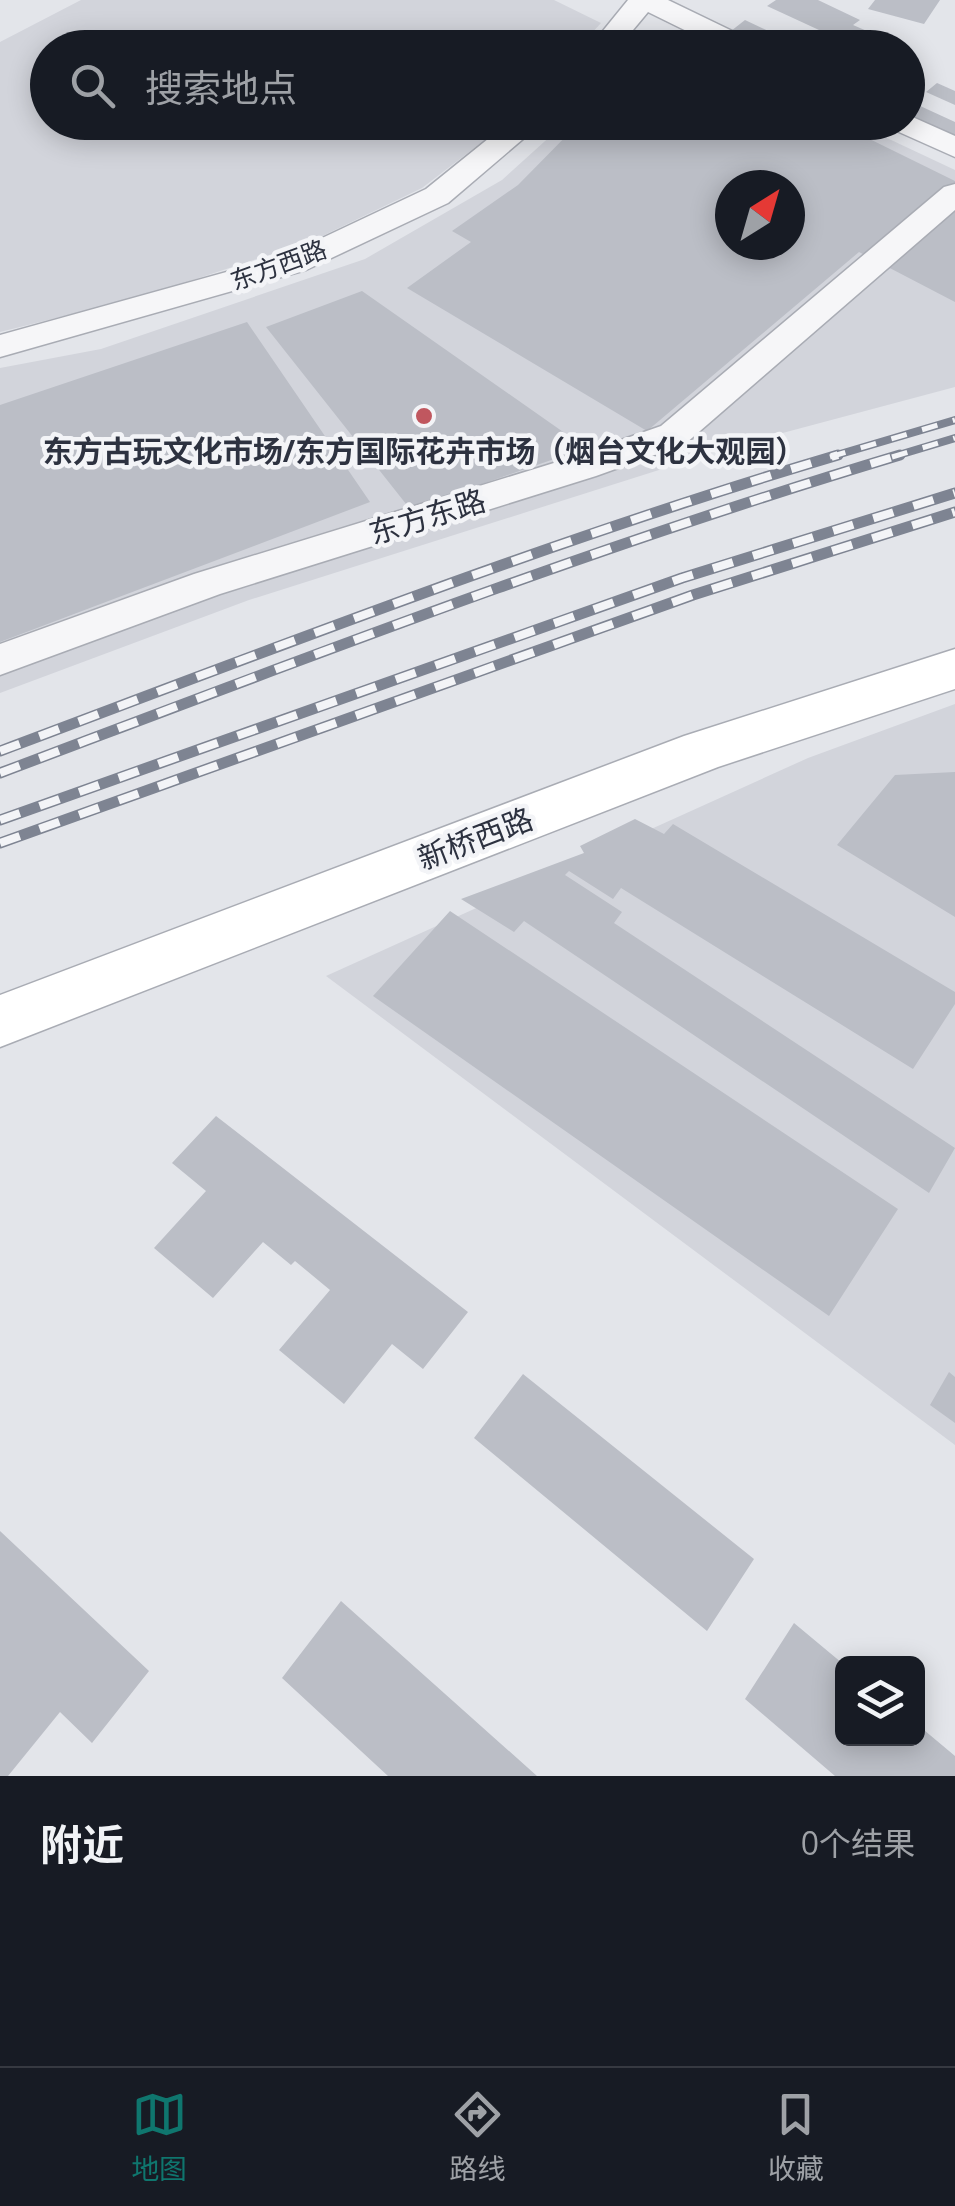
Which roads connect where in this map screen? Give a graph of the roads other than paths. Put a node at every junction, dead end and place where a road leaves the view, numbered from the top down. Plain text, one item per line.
1 (644, 0) edge
2 (619, 30) edge
3 (706, 30) edge
4 (925, 134) edge
5 (506, 140) edge
6 (955, 148) edge
7 (955, 194) edge
8 (0, 346) edge
9 (0, 660) edge
10 (955, 668) edge
11 (0, 1021) edge

1 - 2 street
1 - 3 street
4 - 6 street
5 - 8 street, 东方西路
7 - 9 street, 东方东路
10 - 11 street, 新桥西路

